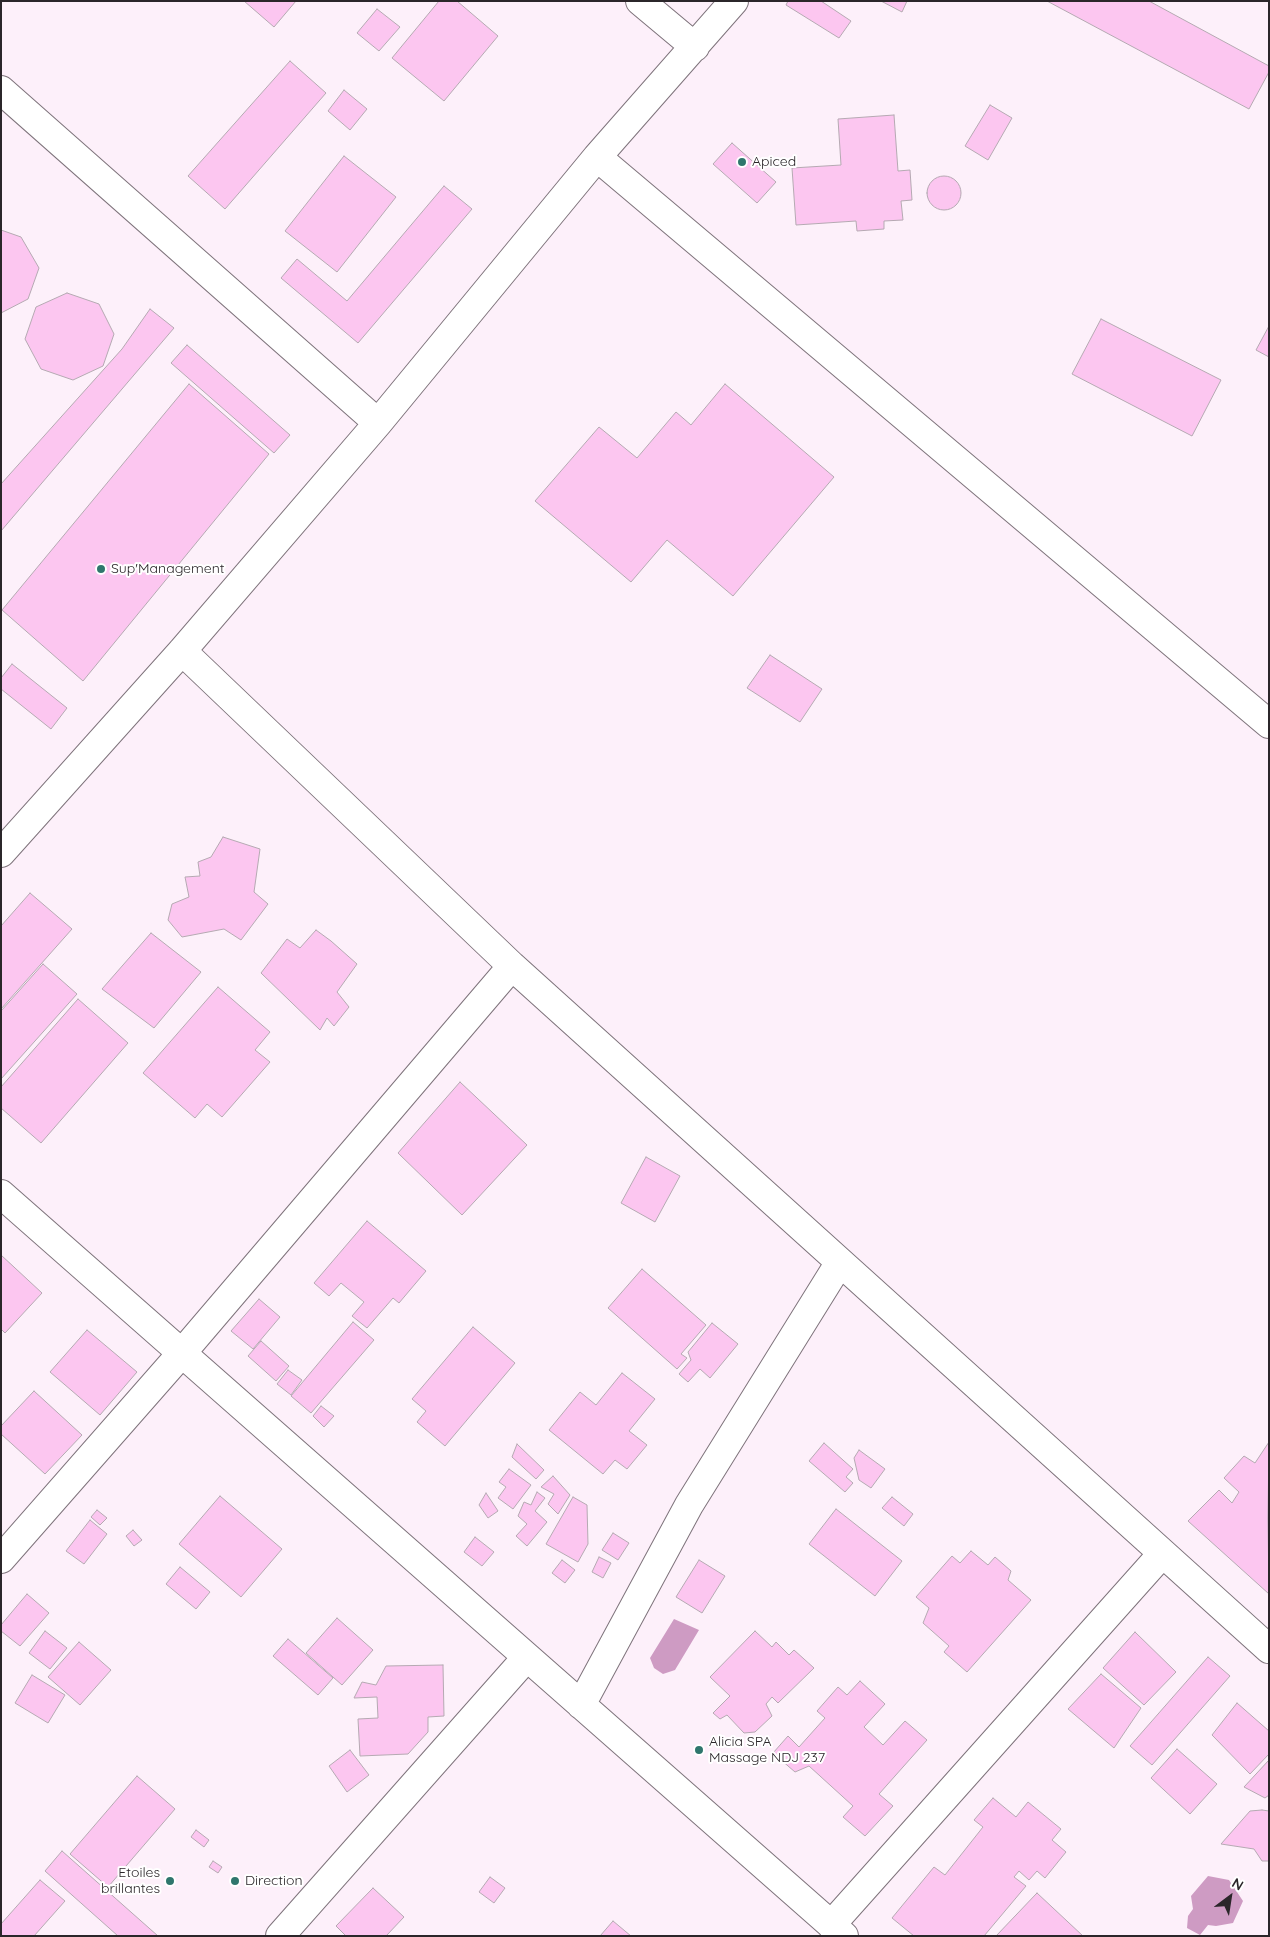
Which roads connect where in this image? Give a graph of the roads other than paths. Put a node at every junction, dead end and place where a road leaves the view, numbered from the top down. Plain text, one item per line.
1 (640, 1) edge
2 (734, 1) edge
3 (695, 47) junction
4 (1, 90) edge
5 (597, 157) junction
6 (378, 423) junction
7 (182, 651) junction
8 (1269, 724) edge
9 (1, 853) edge
10 (512, 966) junction
11 (1, 1194) edge
12 (840, 1262) junction
13 (181, 1354) junction
14 (1162, 1554) junction
15 (1, 1559) edge
16 (1269, 1649) edge
17 (527, 1657) junction
18 (581, 1705) junction
19 (837, 1930) edge
20 (280, 1936) edge

1 - 3 street
2 - 3 street
3 - 5 street
4 - 6 street
5 - 6 street
5 - 8 street
6 - 7 street
7 - 9 street
7 - 10 street
10 - 12 street
10 - 13 street
11 - 13 street
12 - 14 street
12 - 18 street
13 - 15 street
13 - 17 street
14 - 16 street
14 - 19 street
17 - 18 street
17 - 20 street
18 - 19 street

